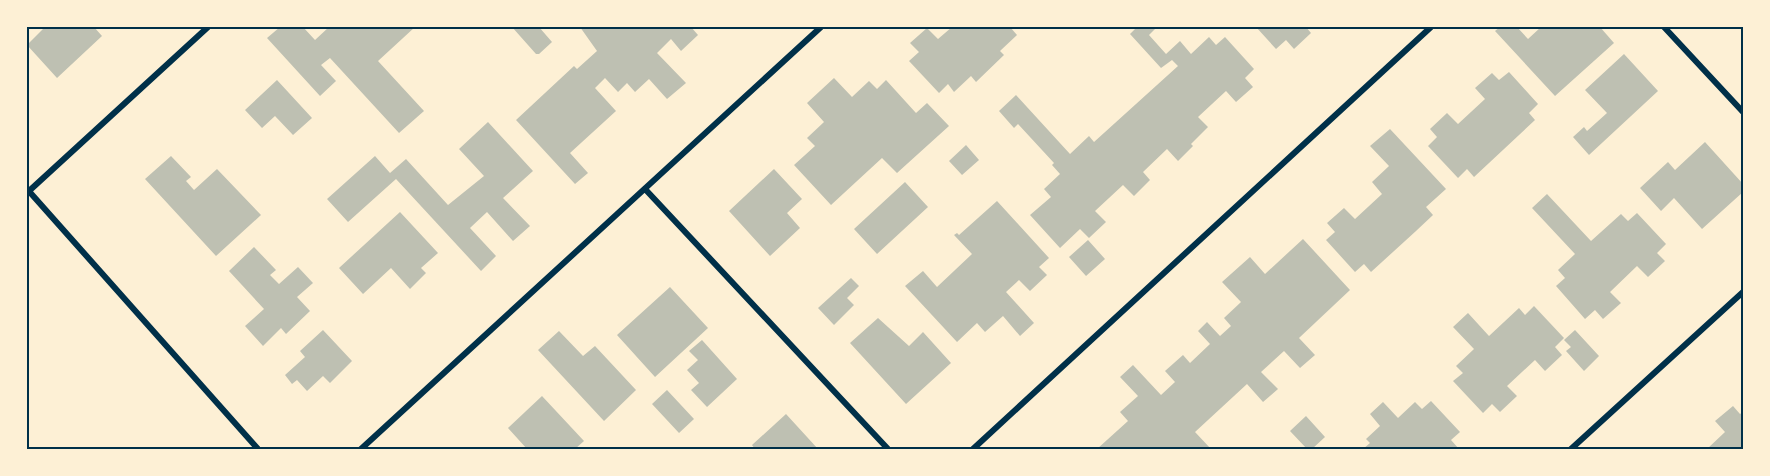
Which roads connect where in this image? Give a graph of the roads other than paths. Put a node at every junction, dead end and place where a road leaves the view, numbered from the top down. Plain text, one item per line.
1 (208, 27) edge
2 (821, 27) edge
3 (1431, 27) edge
4 (1664, 27) edge
5 (1743, 112) edge
6 (645, 189) junction
7 (28, 190) edge
8 (1743, 292) edge
9 (258, 449) edge
10 (361, 449) edge
11 (888, 449) edge
12 (972, 449) edge
13 (1571, 449) edge

1 - 7 street
2 - 6 street
3 - 12 street
4 - 5 street
6 - 10 street
6 - 11 street
7 - 9 street
8 - 13 street

